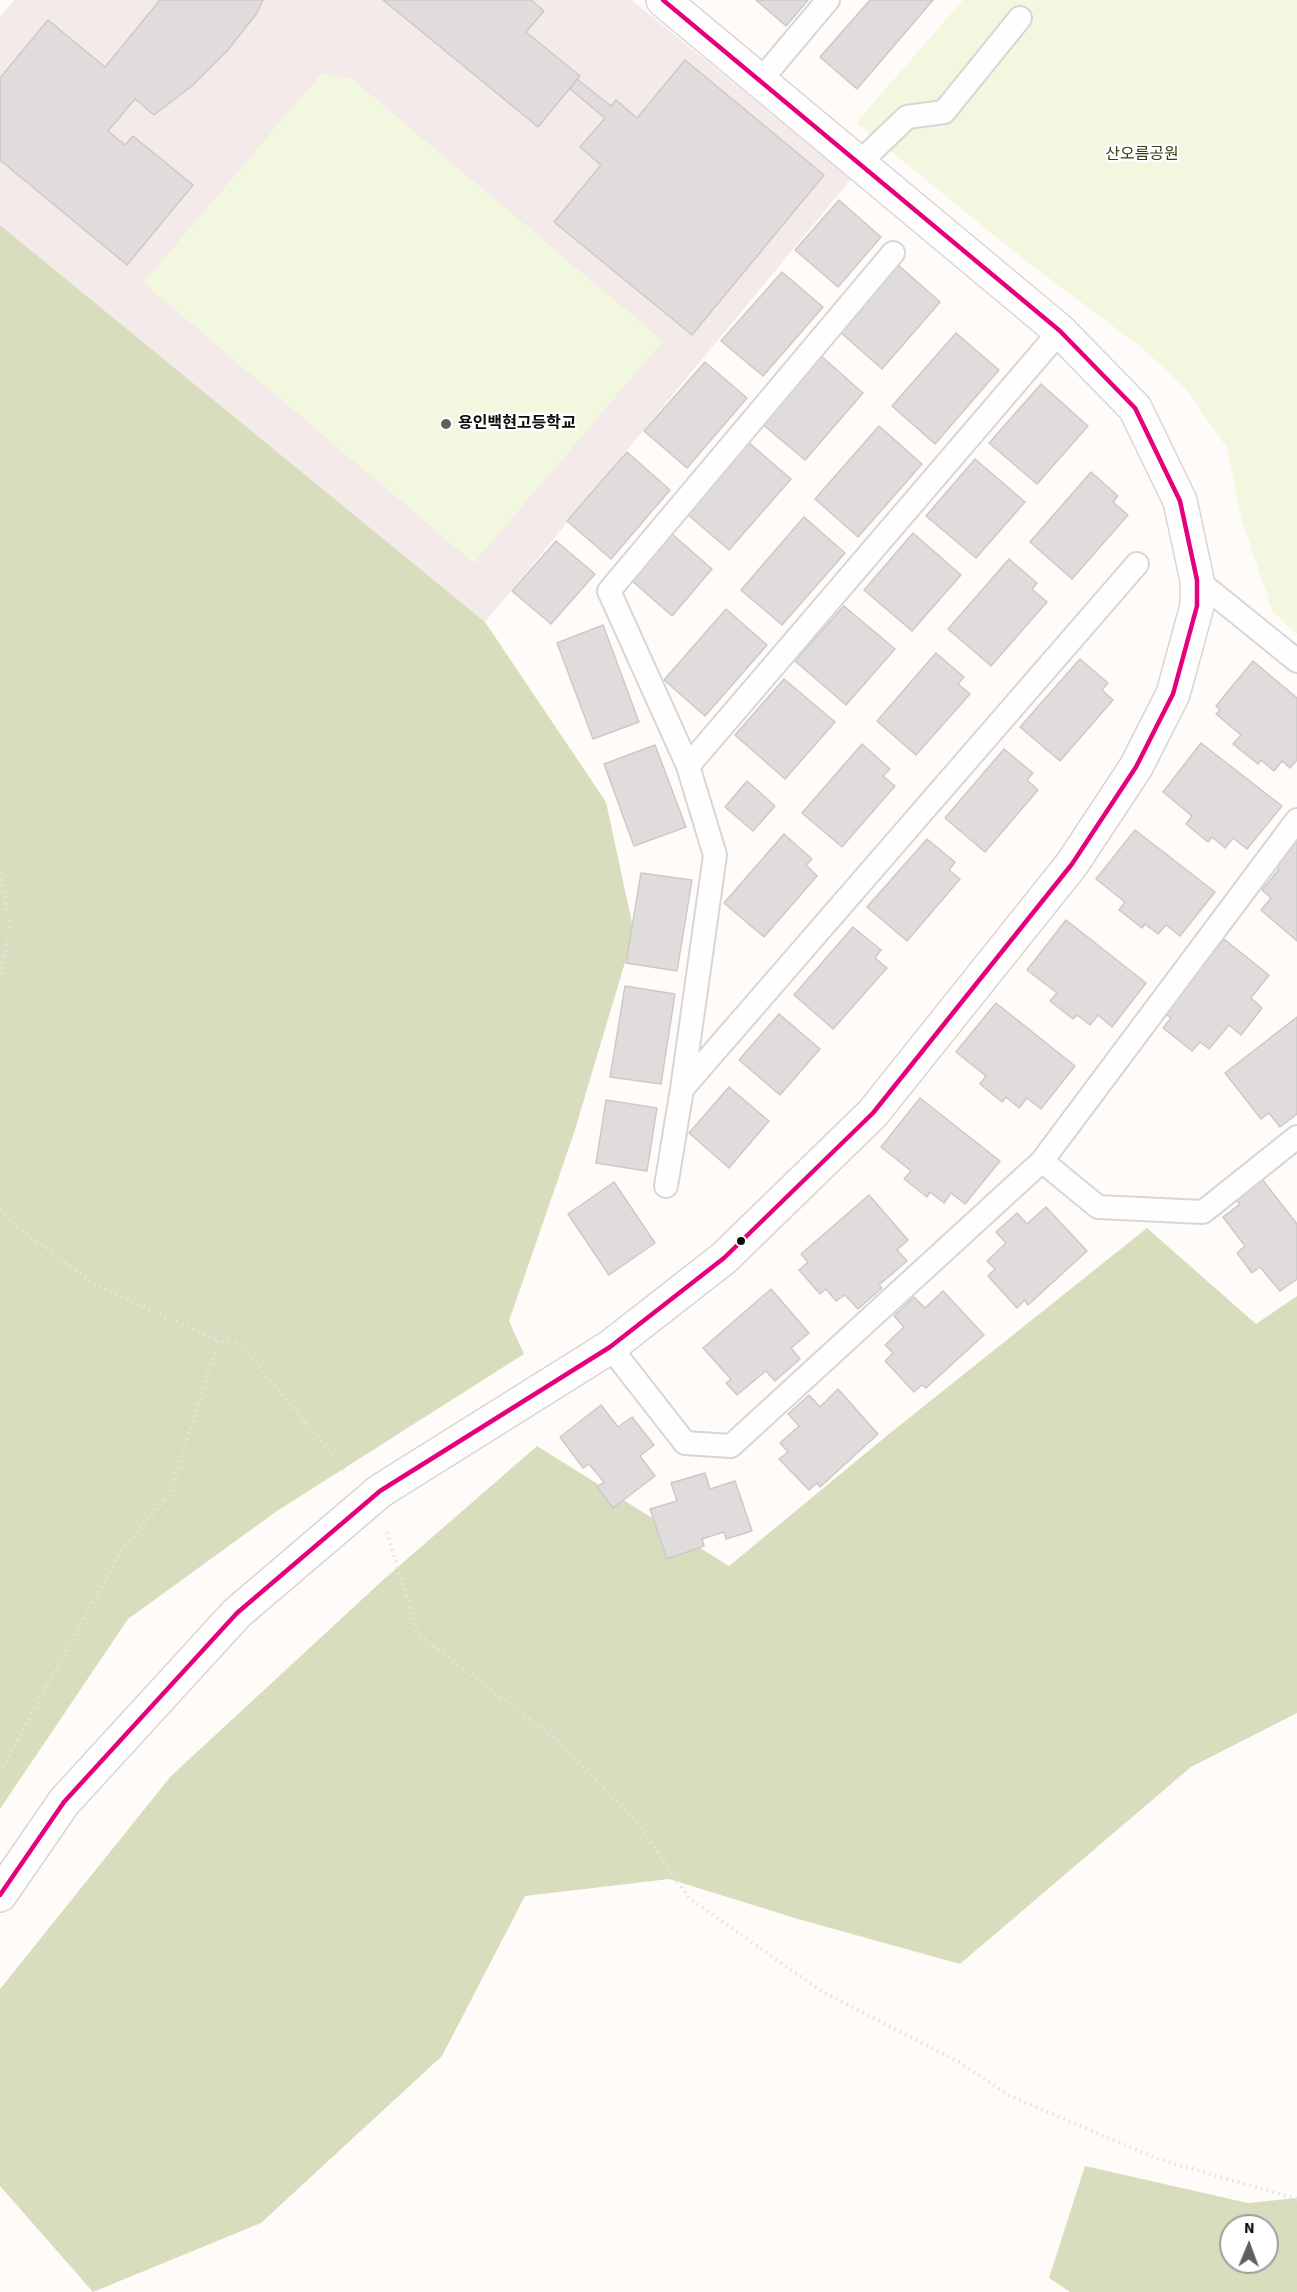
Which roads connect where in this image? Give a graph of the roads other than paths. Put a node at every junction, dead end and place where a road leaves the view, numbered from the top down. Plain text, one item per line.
1 (663, 0) edge
2 (828, 0) edge
3 (1020, 18) dead end
4 (760, 81) junction
5 (858, 164) junction
6 (893, 254) dead end
7 (1060, 331) junction
8 (1137, 564) dead end
9 (1197, 580) junction
10 (1297, 661) edge
11 (688, 766) junction
12 (1297, 820) edge
13 (682, 1089) junction
14 (1297, 1137) edge
15 (1042, 1161) junction
16 (666, 1186) dead end
17 (610, 1347) junction
18 (0, 1895) edge

1 - 4 street
2 - 4 lane
3 - 5 lane
4 - 5 street
5 - 7 street
6 - 11 lane
7 - 9 street
7 - 11 lane
8 - 13 lane
9 - 10 lane
9 - 17 street
11 - 13 lane
12 - 15 lane
13 - 16 lane
14 - 15 lane
15 - 17 lane
17 - 18 street

